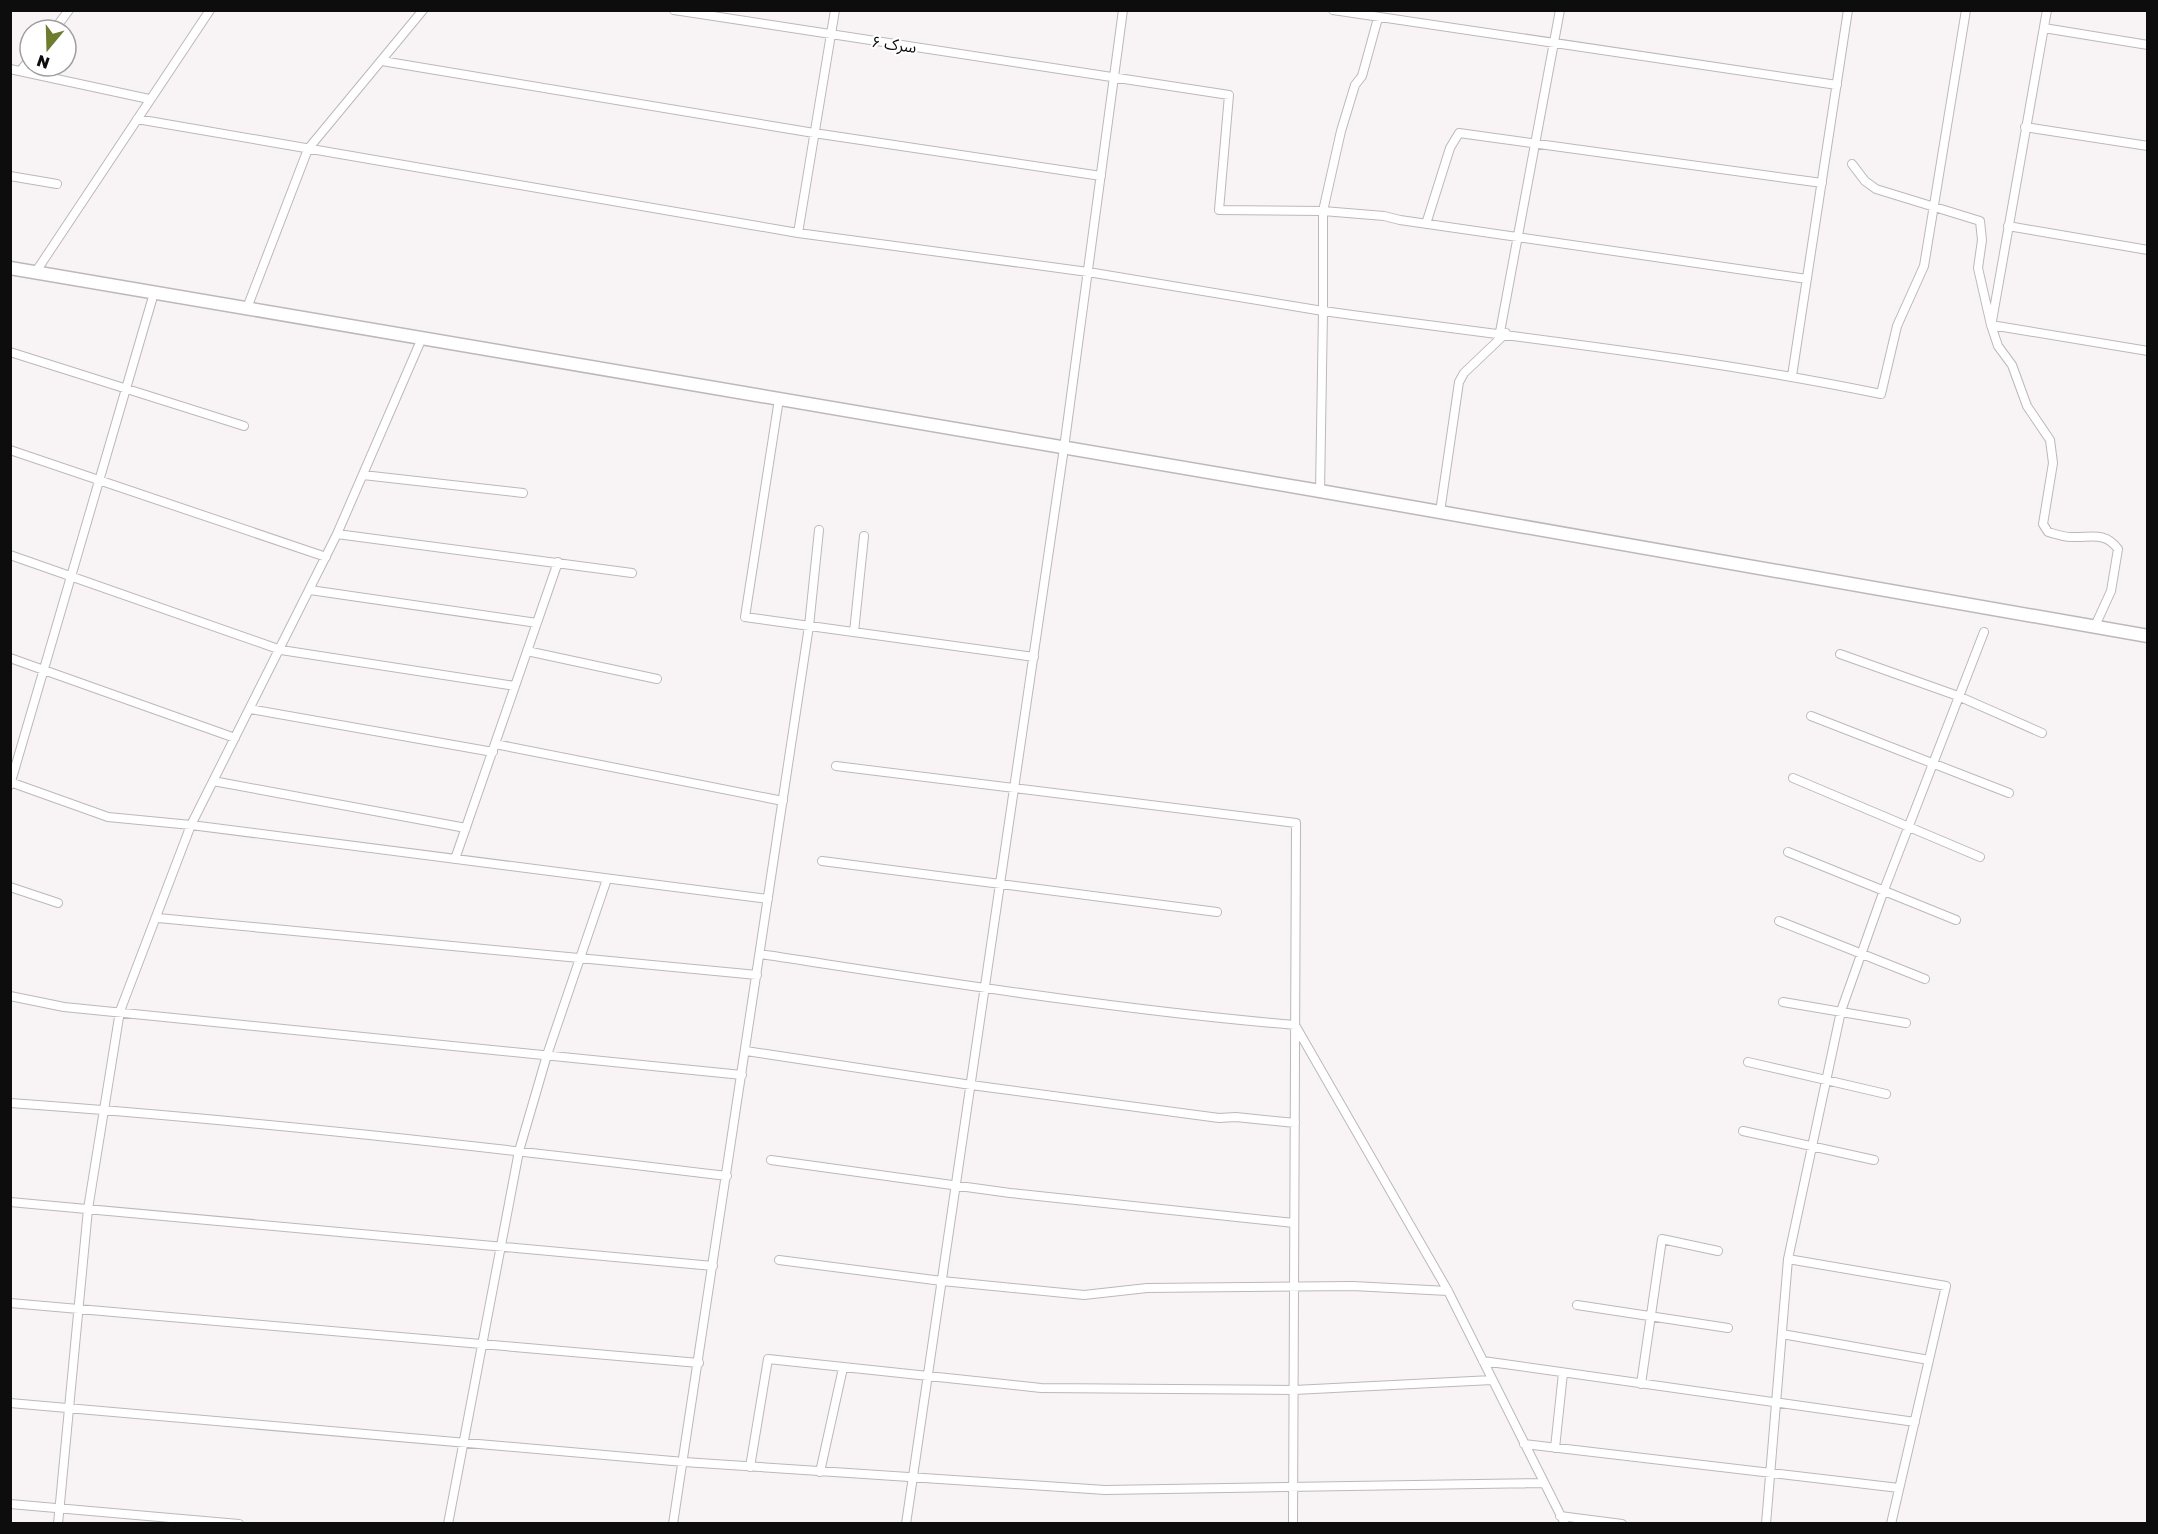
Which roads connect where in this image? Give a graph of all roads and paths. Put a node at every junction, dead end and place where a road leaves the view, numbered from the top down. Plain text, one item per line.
1 (210, 10) edge
2 (423, 10) edge
3 (674, 10) edge
4 (835, 10) edge
5 (1123, 10) edge
6 (1332, 10) edge
7 (1560, 10) edge
8 (1848, 10) edge
9 (1966, 10) edge
10 (2047, 10) edge
11 (1378, 18) junction
12 (2044, 28) junction
13 (831, 35) junction
14 (1554, 44) junction
15 (2148, 45) edge
16 (382, 62) junction
17 (1114, 75) junction
18 (56, 78) edge
19 (1837, 85) junction
20 (149, 99) junction
21 (136, 119) junction
22 (2025, 127) junction
23 (814, 133) junction
24 (1537, 142) junction
25 (2148, 146) edge
26 (308, 149) junction
27 (1851, 164) dead end
28 (1101, 176) junction
29 (10, 177) edge
30 (1822, 183) junction
31 (57, 184) dead end
32 (1934, 208) junction
33 (1323, 211) junction
34 (1426, 224) junction
35 (2008, 226) junction
36 (798, 233) junction
37 (1517, 237) junction
38 (2148, 250) edge
39 (10, 268) edge
40 (1088, 272) junction
41 (35, 273) junction
42 (1807, 279) junction
43 (154, 292) junction
44 (246, 308) junction
45 (1323, 311) junction
46 (1991, 325) junction
47 (1503, 333) junction
48 (422, 338) junction
49 (10, 351) edge
50 (2148, 351) edge
51 (1792, 376) junction
52 (126, 390) junction
53 (779, 399) junction
54 (244, 426) dead end
55 (1064, 447) junction
56 (10, 450) edge
57 (363, 475) junction
58 (99, 481) junction
59 (1320, 491) junction
60 (523, 493) dead end
61 (1440, 512) junction
62 (819, 530) dead end
63 (337, 534) junction
64 (864, 536) dead end
65 (10, 555) edge
66 (326, 557) junction
67 (558, 562) junction
68 (632, 573) dead end
69 (71, 576) junction
70 (310, 590) junction
71 (537, 623) junction
72 (810, 626) junction
73 (2095, 626) junction
74 (854, 632) junction
75 (1984, 632) dead end
76 (2148, 636) edge
77 (281, 650) junction
78 (527, 651) junction
79 (1840, 654) dead end
80 (1034, 657) junction
81 (10, 658) edge
82 (44, 669) junction
83 (657, 679) dead end
84 (515, 686) junction
85 (1958, 696) junction
86 (250, 710) junction
87 (1810, 716) dead end
88 (2042, 733) dead end
89 (235, 738) junction
90 (494, 748) junction
91 (1933, 763) junction
92 (836, 766) dead end
93 (1793, 778) dead end
94 (213, 780) junction
95 (11, 783) edge
96 (1015, 789) junction
97 (2009, 794) dead end
98 (783, 801) junction
99 (191, 825) junction
100 (1908, 827) junction
101 (466, 828) junction
102 (1788, 852) dead end
103 (1980, 857) dead end
104 (456, 859) junction
105 (822, 861) dead end
106 (607, 879) junction
107 (1000, 885) junction
108 (10, 887) edge
109 (1884, 890) junction
110 (768, 899) junction
111 (58, 903) dead end
112 (1217, 912) dead end
113 (158, 918) junction
114 (1956, 920) dead end
115 (1779, 921) dead end
116 (1860, 953) junction
117 (760, 954) junction
118 (581, 959) junction
119 (757, 975) junction
120 (1925, 979) dead end
121 (986, 988) junction
122 (10, 996) edge
123 (1783, 1002) dead end
124 (120, 1011) junction
125 (1841, 1011) junction
126 (1906, 1023) dead end
127 (1295, 1025) junction
128 (746, 1051) junction
129 (548, 1055) junction
130 (1748, 1062) dead end
131 (742, 1075) junction
132 (1824, 1080) junction
133 (971, 1085) junction
134 (1886, 1094) dead end
135 (10, 1103) edge
136 (104, 1109) junction
137 (1295, 1124) junction
138 (1743, 1131) dead end
139 (1811, 1146) junction
140 (519, 1151) junction
141 (771, 1160) dead end
142 (1874, 1160) dead end
143 (727, 1176) junction
144 (956, 1185) junction
145 (10, 1202) edge
146 (88, 1209) junction
147 (1294, 1223) junction
148 (501, 1247) junction
149 (1718, 1251) dead end
150 (1788, 1259) junction
151 (779, 1260) dead end
152 (713, 1266) junction
153 (942, 1281) junction
154 (1294, 1287) junction
155 (1448, 1291) junction
156 (10, 1303) edge
157 (1577, 1305) dead end
158 (77, 1309) junction
159 (1651, 1317) junction
160 (1728, 1328) dead end
161 (1782, 1334) junction
162 (482, 1344) junction
163 (1929, 1360) junction
164 (1483, 1361) junction
165 (699, 1363) junction
166 (843, 1368) junction
167 (1563, 1373) junction
168 (928, 1378) junction
169 (1492, 1380) junction
170 (1641, 1384) junction
171 (1294, 1390) junction
172 (10, 1403) edge
173 (1777, 1403) junction
174 (68, 1408) junction
175 (1915, 1422) junction
176 (463, 1442) junction
177 (1524, 1444) junction
178 (1555, 1448) junction
179 (684, 1462) junction
180 (750, 1467) junction
181 (820, 1472) junction
182 (1770, 1472) junction
183 (913, 1478) junction
184 (1543, 1483) junction
185 (1293, 1487) junction
186 (1899, 1488) junction
187 (10, 1504) edge
188 (60, 1508) junction
189 (1562, 1520) edge
190 (58, 1524) edge
191 (239, 1524) edge
192 (448, 1524) edge
193 (673, 1524) edge
194 (906, 1524) edge
195 (1293, 1524) edge
196 (1622, 1524) edge
197 (1766, 1524) edge
198 (1891, 1524) edge

1 - 20 street
2 - 16 street
3 - 13 street, سرک ۶
4 - 13 street
5 - 17 street
6 - 11 street
7 - 14 street
8 - 19 street
9 - 32 street
10 - 12 street
11 - 14 street
11 - 33 street
12 - 15 street
12 - 22 street
13 - 17 street, سرک ۶
13 - 23 street
14 - 19 street
14 - 24 street
16 - 23 street
16 - 26 street
17 - 28 street
17 - 33 street, سرک ۶
18 - 20 street
19 - 30 street
20 - 21 street
21 - 26 street
21 - 41 street
22 - 25 street
22 - 35 street
23 - 28 street
23 - 36 street
24 - 30 street
24 - 34 street
24 - 37 street
26 - 36 street
26 - 44 street
27 - 32 street
28 - 40 street
29 - 31 street
30 - 42 street
32 - 46 street
32 - 51 street
33 - 34 street
33 - 45 street
34 - 37 street
35 - 38 street
35 - 46 street
36 - 40 street
37 - 42 street
37 - 47 street
39 - 41 main road
40 - 45 street
40 - 55 street
41 - 43 main road
42 - 51 street
43 - 44 main road
43 - 52 street
44 - 48 main road
45 - 47 street
45 - 59 street
46 - 50 street
46 - 73 street
47 - 51 street
47 - 61 street
48 - 53 main road
48 - 57 street
49 - 52 street
52 - 54 street
52 - 58 street
53 - 55 main road
53 - 72 street
55 - 59 main road
55 - 80 street
56 - 58 street
57 - 60 street
57 - 63 street
58 - 66 street
58 - 69 street
59 - 61 main road
61 - 73 main road
62 - 72 street
63 - 66 street
63 - 67 street
64 - 74 street
65 - 69 street
66 - 70 street
67 - 68 street
67 - 71 street
69 - 77 street
69 - 82 street
70 - 71 street
70 - 77 street
71 - 78 street
72 - 74 street
72 - 98 street
73 - 76 main road
74 - 80 street
75 - 85 street
77 - 84 street
77 - 86 street
78 - 83 street
78 - 84 street
79 - 85 street
80 - 96 street
81 - 82 street
82 - 89 street
82 - 95 street
84 - 90 street
85 - 88 street
85 - 91 street
86 - 89 street
86 - 90 street
87 - 91 street
89 - 94 street
90 - 98 street
90 - 101 street
91 - 97 street
91 - 100 street
92 - 96 street
93 - 100 street
94 - 99 street
94 - 101 street
95 - 99 street
96 - 107 street
96 - 127 street
98 - 110 street
99 - 104 street
99 - 113 street
100 - 103 street
100 - 109 street
101 - 104 street
102 - 109 street
104 - 106 street
105 - 107 street
106 - 110 street
106 - 118 street
107 - 112 street
107 - 121 street
108 - 111 street
109 - 114 street
109 - 116 street
110 - 117 street
113 - 118 street
113 - 124 street
115 - 116 street
116 - 120 street
116 - 125 street
117 - 119 street
117 - 121 street
118 - 119 street
118 - 129 street
119 - 128 street
121 - 127 street
121 - 133 street
122 - 124 street
123 - 125 street
124 - 129 street
124 - 136 street
125 - 126 street
125 - 132 street
127 - 137 street
127 - 155 street
128 - 131 street
128 - 133 street
129 - 131 street
129 - 140 street
130 - 132 street
131 - 143 street
132 - 134 street
132 - 139 street
133 - 137 street
133 - 144 street
135 - 136 street
136 - 140 street
136 - 146 street
137 - 147 street
138 - 139 street
139 - 142 street
139 - 150 street
140 - 143 street
140 - 148 street
141 - 144 street
143 - 152 street
144 - 147 street
144 - 153 street
145 - 146 street
146 - 148 street
146 - 158 street
147 - 154 street
148 - 152 street
148 - 162 street
149 - 159 street
150 - 161 street
150 - 163 street
151 - 153 street
152 - 165 street
153 - 154 street
153 - 168 street
154 - 155 street
154 - 171 street
155 - 164 street
156 - 158 street
157 - 159 street
158 - 162 street
158 - 174 street
159 - 160 street
159 - 170 street
161 - 163 street
161 - 173 street
162 - 165 street
162 - 176 street
163 - 175 street
164 - 167 street
164 - 169 street
165 - 179 street
166 - 168 street
166 - 180 street
166 - 181 street
167 - 170 street
167 - 178 street
168 - 171 street
168 - 183 street
169 - 171 street
169 - 177 street
170 - 173 street
171 - 185 street
172 - 174 street
173 - 175 street
173 - 182 street
174 - 176 street
174 - 188 street
175 - 186 street
176 - 179 street
176 - 192 street
177 - 178 street
177 - 184 street
178 - 182 street
179 - 180 street
179 - 193 street
180 - 181 street
181 - 183 street
182 - 186 street
182 - 197 street
183 - 185 street
183 - 194 street
184 - 185 street
184 - 189 street
185 - 195 street
186 - 198 street
187 - 188 street
188 - 190 street
188 - 191 street
189 - 196 street

